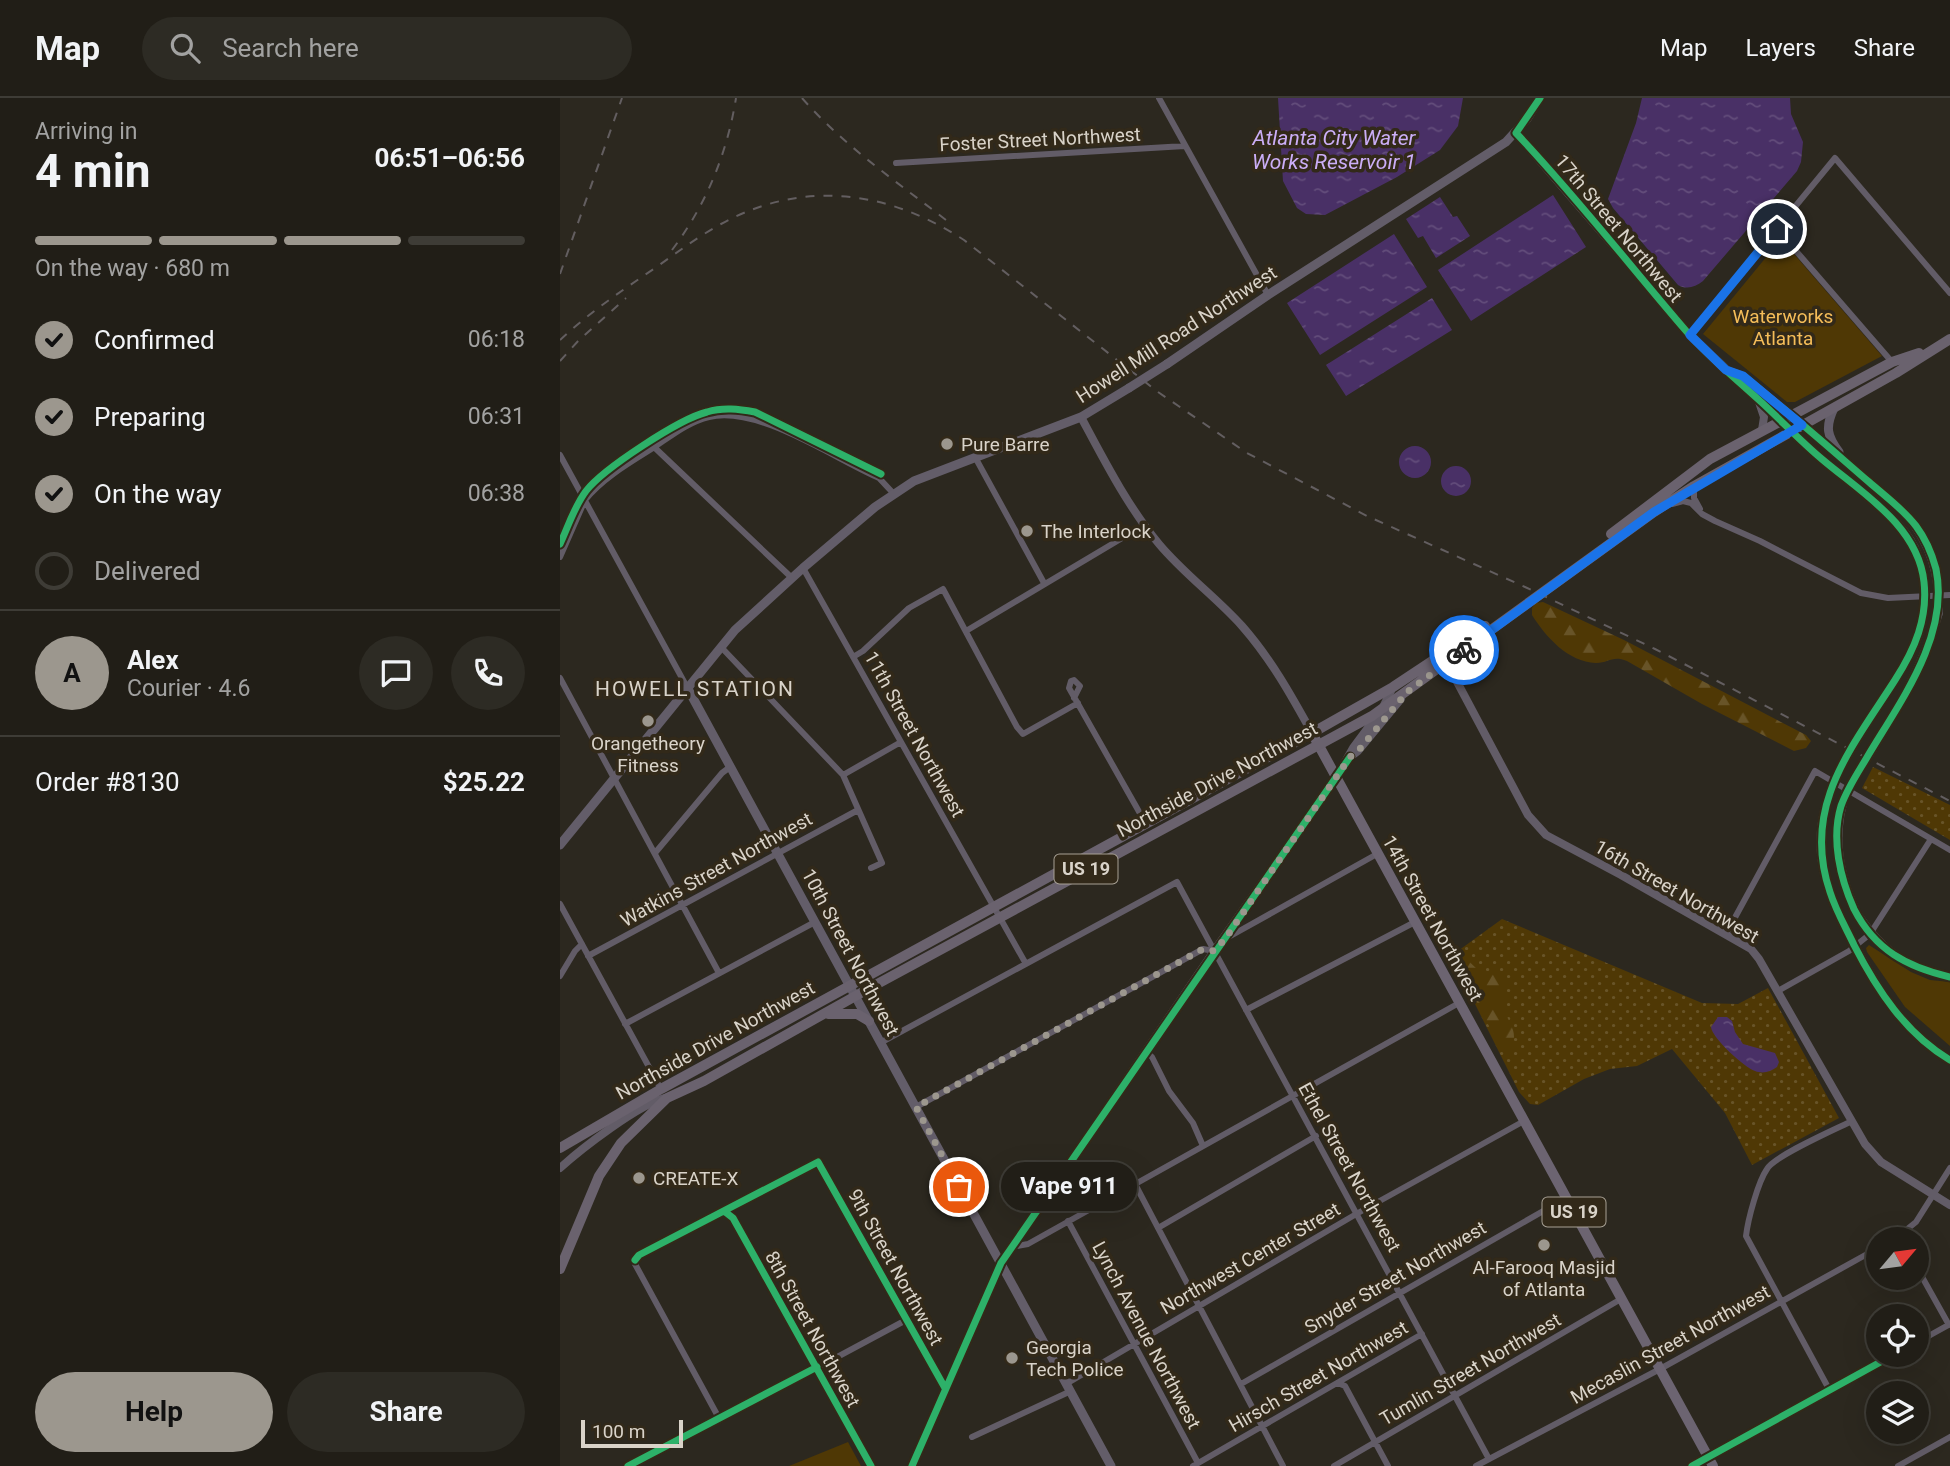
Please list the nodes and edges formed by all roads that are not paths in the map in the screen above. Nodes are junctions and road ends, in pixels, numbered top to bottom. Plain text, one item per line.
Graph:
1 (1159, 98) edge
2 (1540, 98) edge
3 (1516, 133) junction
4 (1185, 146) junction
5 (896, 163) dead end
6 (1777, 229) junction
7 (1950, 293) edge
8 (1268, 295) junction
9 (1690, 335) junction
10 (1950, 339) edge
11 (1935, 347) junction
12 (1892, 362) junction
13 (1726, 370) junction
14 (1758, 399) junction
15 (1834, 408) junction
16 (1081, 417) junction
17 (1786, 418) junction
18 (1802, 425) junction
19 (1762, 430) junction
20 (1791, 431) junction
21 (653, 447) junction
22 (560, 455) edge
23 (975, 457) junction
24 (1849, 465) junction
25 (1694, 486) junction
26 (893, 493) junction
27 (584, 500) junction
28 (1664, 506) junction
29 (1702, 514) junction
30 (1144, 525) junction
31 (560, 557) edge
32 (803, 568) junction
33 (792, 578) junction
34 (1044, 583) junction
35 (1924, 595) junction
36 (1945, 595) edge
37 (966, 631) junction
38 (720, 647) junction
39 (853, 657) junction
40 (1447, 663) junction
41 (560, 678) edge
42 (1394, 687) junction
43 (688, 689) junction
44 (1407, 692) junction
45 (1382, 709) junction
46 (1312, 733) junction
47 (901, 743) junction
48 (1318, 745) junction
49 (1350, 757) junction
50 (730, 766) junction
51 (843, 775) junction
52 (1336, 778) junction
53 (615, 779) junction
54 (859, 810) junction
55 (1146, 824) junction
56 (1931, 839) junction
57 (560, 845) edge
58 (1950, 850) edge
59 (655, 853) junction
60 (777, 853) junction
61 (1377, 854) junction
62 (1093, 866) junction
63 (871, 868) dead end
64 (560, 904) edge
65 (683, 905) junction
66 (997, 912) junction
67 (815, 922) junction
68 (1415, 922) junction
69 (1726, 934) junction
70 (1870, 934) junction
71 (1225, 939) junction
72 (582, 944) junction
73 (1855, 947) junction
74 (1214, 951) junction
75 (588, 956) junction
76 (1026, 964) junction
77 (719, 973) junction
78 (560, 976) edge
79 (1950, 977) edge
80 (853, 991) junction
81 (1778, 991) junction
82 (1459, 1003) junction
83 (1246, 1010) junction
84 (825, 1014) junction
85 (869, 1021) junction
86 (625, 1024) junction
87 (880, 1043) junction
88 (1146, 1052) junction
89 (1950, 1060) edge
90 (661, 1093) junction
91 (1293, 1096) junction
92 (916, 1107) junction
93 (1524, 1121) junction
94 (1852, 1121) junction
95 (620, 1123) junction
96 (1316, 1136) junction
97 (1203, 1146) junction
98 (560, 1148) edge
99 (560, 1168) edge
100 (1950, 1168) edge
101 (1135, 1184) junction
102 (1933, 1194) junction
103 (1566, 1198) junction
104 (1950, 1205) edge
105 (724, 1211) junction
106 (1358, 1213) junction
107 (1068, 1222) junction
108 (1910, 1227) edge
109 (1158, 1228) junction
110 (1012, 1247) junction
111 (1866, 1255) edge
112 (1001, 1262) junction
113 (560, 1269) edge
114 (1929, 1288) edge
115 (1399, 1291) junction
116 (1621, 1299) junction
117 (1781, 1301) junction
118 (1200, 1306) junction
119 (908, 1319) junction
120 (1950, 1324) edge
121 (1423, 1334) junction
122 (1929, 1336) edge
123 (1134, 1345) junction
124 (817, 1367) junction
125 (1872, 1367) edge
126 (1660, 1369) junction
127 (1338, 1383) junction
128 (1241, 1384) junction
129 (1069, 1387) junction
130 (945, 1388) junction
131 (1830, 1391) junction
132 (1456, 1396) junction
133 (720, 1420) junction
134 (1263, 1426) junction
135 (972, 1437) dead end
136 (1950, 1437) edge
137 (1376, 1443) junction
138 (1489, 1459) junction
139 (1710, 1462) edge
140 (1195, 1465) edge
141 (628, 1466) edge
142 (870, 1466) edge
143 (912, 1466) edge
144 (1111, 1466) edge
145 (1283, 1466) edge
146 (1334, 1466) edge
147 (1388, 1466) edge
148 (1476, 1466) edge
149 (1692, 1466) edge
150 (1898, 1466) edge

1 - 4 street
2 - 3 main road, Howell Mill Road Northwest
3 - 8 main road, Howell Mill Road Northwest
3 - 9 street, 17th Street Northwest
4 - 5 street, Foster Street Northwest
4 - 8 street
6 - 7 street
6 - 9 street
6 - 12 street
8 - 16 main road, Howell Mill Road Northwest, bridge
9 - 13 street, 17th Street Northwest
10 - 11 highway, Northside Drive Northwest
11 - 12 highway, Northside Drive Northwest
11 - 15 highway, Northside Drive Northwest
12 - 17 highway, Northside Drive Northwest
13 - 14 street, 17th Street Northwest
13 - 17 street, 17th Street Northwest
14 - 17 street, 17th Street Northwest
14 - 19 street
15 - 18 highway, Northside Drive Northwest
15 - 24 main road
16 - 23 main road, Howell Mill Road Northwest
16 - 30 street, 14th Street Northwest
17 - 18 main road, 17th Street Northwest
17 - 19 highway, Northside Drive Northwest
17 - 20 main road, 17th Street Northwest
18 - 20 highway, Northside Drive Northwest
18 - 24 main road, 17th Street Northwest
19 - 42 highway, Northside Drive Northwest
20 - 25 highway, Northside Drive Northwest
20 - 35 main road, 17th Street Northwest
21 - 26 street
21 - 27 street
21 - 33 street
22 - 27 street, 10th Street Northwest
23 - 26 main road, Howell Mill Road Northwest
23 - 34 street
24 - 36 main road, 17th Street Northwest
25 - 28 highway, Northside Drive Northwest
25 - 29 street
26 - 32 main road, Howell Mill Road Northwest
27 - 31 street
27 - 43 street, 10th Street Northwest
28 - 29 street
28 - 40 highway, Northside Drive Northwest
29 - 35 street
30 - 34 street
30 - 46 street, 14th Street Northwest
32 - 33 main road, Howell Mill Road Northwest
32 - 39 street, 11th Street Northwest
33 - 38 main road, Howell Mill Road Northwest
34 - 37 street
35 - 36 street
35 - 73 main road, 17th Street Northwest, bridge
36 - 70 main road, 17th Street Northwest, bridge
37 - 39 street
37 - 55 street
38 - 43 main road, Howell Mill Road Northwest
38 - 51 street
39 - 47 street, 11th Street Northwest
40 - 44 highway, Northside Drive Northwest
40 - 69 street, 16th Street Northwest
41 - 53 street
42 - 45 street
42 - 46 highway, Northside Drive Northwest
43 - 50 main road, 10th Street Northwest
43 - 53 main road, Howell Mill Road Northwest
44 - 45 highway, Northside Drive Northwest
44 - 49 street
45 - 48 highway, Northside Drive Northwest
45 - 49 street
46 - 48 main road, 14th Street Northwest / US 19
46 - 55 highway, Northside Drive Northwest / US 19
47 - 51 street
47 - 66 street, 11th Street Northwest
48 - 52 main road, 14th Street Northwest / US 19
48 - 62 highway, Northside Drive Northwest / US 19
49 - 52 street
50 - 59 street
50 - 60 main road, 10th Street Northwest
51 - 54 street
52 - 61 main road, 14th Street Northwest / US 19
52 - 71 street
53 - 57 main road, Howell Mill Road Northwest
53 - 59 street
54 - 60 street, Watkins Street Northwest
54 - 63 street
55 - 62 highway
55 - 66 highway, Northside Drive Northwest / US 19
56 - 58 street
56 - 69 street
56 - 70 street
59 - 65 street
60 - 65 street, Watkins Street Northwest
60 - 67 main road, 10th Street Northwest
61 - 68 main road, 14th Street Northwest / US 19
61 - 71 street
62 - 66 highway, Northside Drive Northwest / US 19
64 - 72 street
65 - 75 street, Watkins Street Northwest
65 - 77 street
66 - 76 street, 11th Street Northwest
66 - 80 highway, Northside Drive Northwest / US 19
67 - 77 street
67 - 80 main road, 10th Street Northwest
68 - 82 main road, 14th Street Northwest / US 19
68 - 83 street
69 - 81 street, 16th Street Northwest
70 - 73 street
70 - 79 main road, 17th Street Northwest
71 - 74 street
72 - 75 street
72 - 78 street
73 - 81 street
73 - 89 main road, 17th Street Northwest
74 - 76 street, Ethel Street Northwest
74 - 83 street, Ethel Street Northwest
74 - 88 street
74 - 92 street
75 - 86 street
76 - 87 street
77 - 86 street
80 - 84 highway, Northside Drive Northwest / US 19
80 - 85 main road, 10th Street Northwest
80 - 90 highway, Northside Drive Northwest / US 19
81 - 94 street, 16th Street Northwest
82 - 91 street
82 - 93 main road, 14th Street Northwest / US 19
83 - 91 street, Ethel Street Northwest
84 - 85 highway
84 - 90 highway, Northside Drive Northwest / US 19
85 - 87 main road, 10th Street Northwest
86 - 90 street
87 - 92 main road, 10th Street Northwest
88 - 97 street
88 - 110 street
90 - 95 street
90 - 95 street
90 - 98 highway, Northside Drive Northwest / US 19
90 - 113 highway, Northside Drive Northwest / US 19
91 - 96 street, Ethel Street Northwest
91 - 97 street
92 - 112 main road, 10th Street Northwest
93 - 103 main road, 14th Street Northwest / US 19
93 - 106 street, Northwest Center Street
94 - 102 street, 16th Street Northwest
94 - 117 street
95 - 99 street
96 - 106 street, Ethel Street Northwest
96 - 109 street
97 - 101 street
100 - 102 street
101 - 107 street
101 - 109 street
102 - 104 street, 16th Street Northwest
102 - 108 street
103 - 115 street, Snyder Street Northwest
103 - 116 main road, 14th Street Northwest / US 19
105 - 119 street, 9th Street Northwest
105 - 124 street, 8th Street Northwest
105 - 133 street
106 - 115 street, Ethel Street Northwest
106 - 118 street, Northwest Center Street
107 - 110 street
107 - 123 street, Lynch Avenue Northwest
109 - 118 street
110 - 112 street
111 - 117 street, Mecaslin Street Northwest
112 - 129 main road, 10th Street Northwest
112 - 130 street
114 - 120 street
115 - 121 street, Ethel Street Northwest
115 - 128 street, Snyder Street Northwest
116 - 126 main road, 14th Street Northwest / US 19
116 - 132 street, Tumlin Street Northwest
117 - 126 street, Mecaslin Street Northwest
117 - 131 street
118 - 123 street, Northwest Center Street
118 - 128 street
119 - 124 street
119 - 130 street, 9th Street Northwest
120 - 122 street
121 - 127 street, Hirsch Street Northwest
121 - 132 street, Ethel Street Northwest
123 - 129 street, Northwest Center Street
123 - 140 street, Lynch Avenue Northwest
124 - 133 street
124 - 142 street, 8th Street Northwest
125 - 131 street
126 - 138 street, Mecaslin Street Northwest
126 - 139 main road, 14th Street Northwest / US 19
127 - 134 street, Hirsch Street Northwest
127 - 137 street
128 - 134 street
129 - 135 street, Northwest Center Street
129 - 144 main road, 10th Street Northwest
130 - 143 street
131 - 139 street
132 - 137 street, Tumlin Street Northwest
132 - 138 street, Ethel Street Northwest
133 - 141 street
134 - 140 street, Hirsch Street Northwest
134 - 145 street
136 - 150 street
137 - 146 street, Tumlin Street Northwest
137 - 147 street
138 - 148 street, Mecaslin Street Northwest
139 - 149 street

